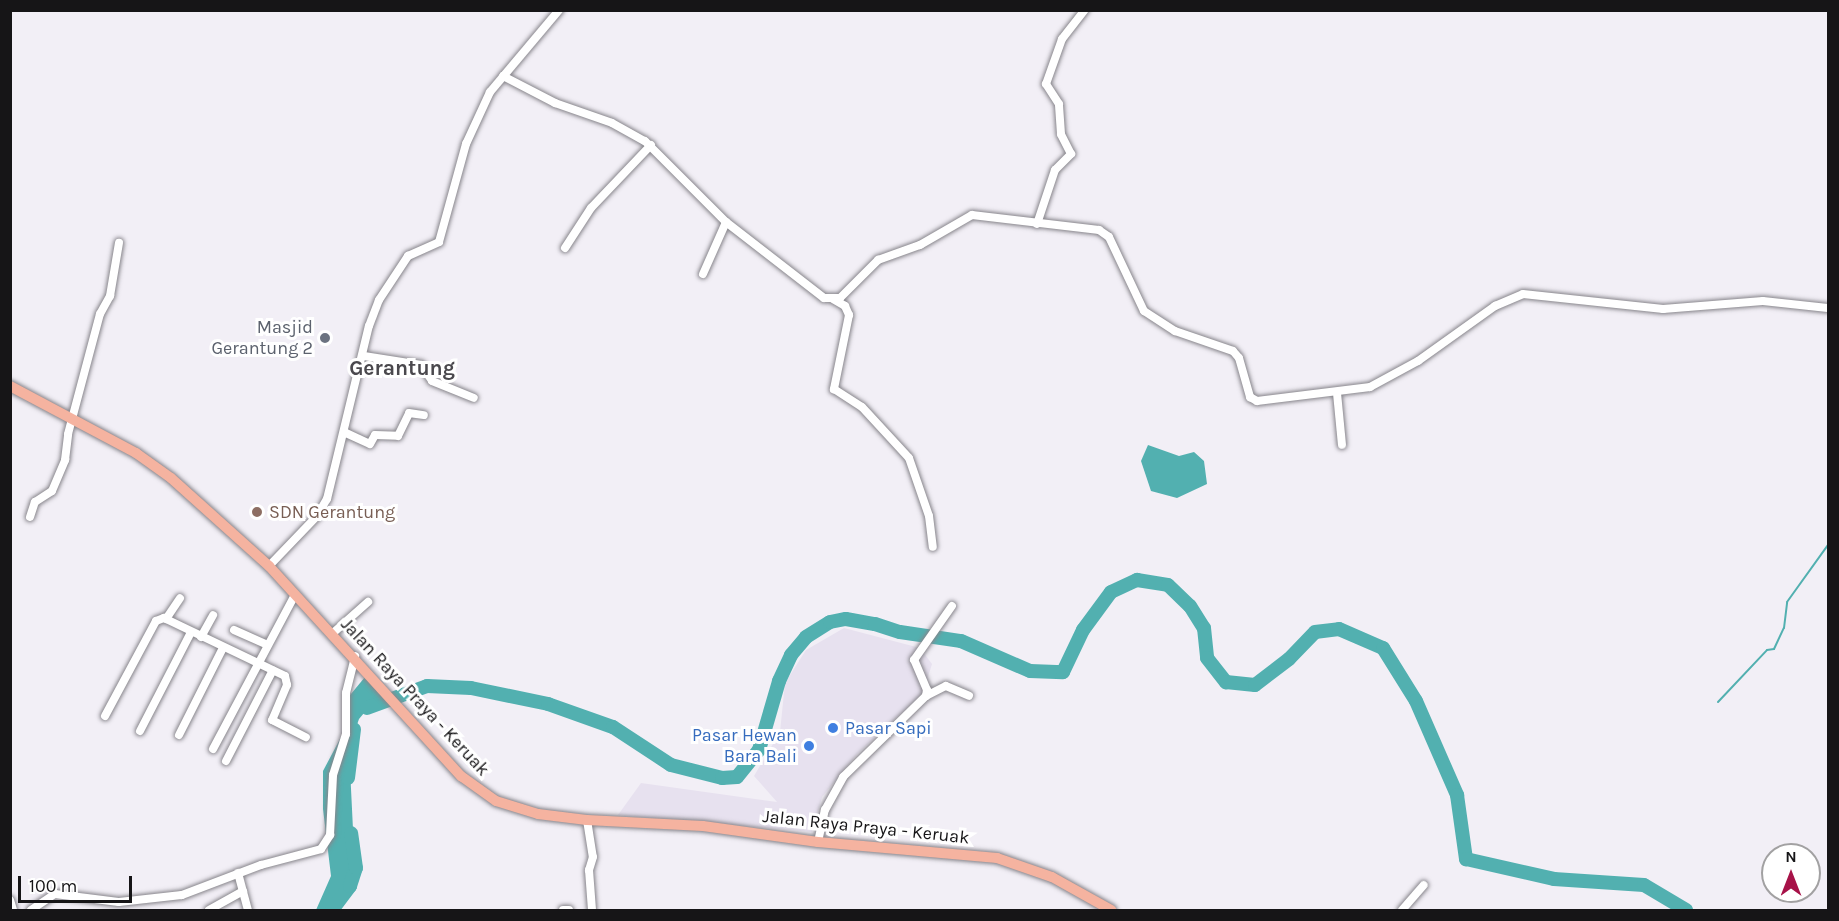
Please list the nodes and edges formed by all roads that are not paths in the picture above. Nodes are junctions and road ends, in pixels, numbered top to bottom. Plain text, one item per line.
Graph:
1 (559, 10) edge
2 (1085, 10) edge
3 (503, 76) junction
4 (651, 145) junction
5 (726, 222) junction
6 (1037, 224) junction
7 (120, 243) dead end
8 (565, 248) dead end
9 (703, 274) dead end
10 (833, 299) junction
11 (1828, 308) edge
12 (364, 356) junction
13 (10, 386) edge
14 (1337, 393) junction
15 (474, 398) dead end
16 (424, 416) dead end
17 (71, 420) junction
18 (346, 433) junction
19 (1342, 445) dead end
20 (30, 517) dead end
21 (933, 547) dead end
22 (269, 567) junction
23 (295, 595) junction
24 (180, 598) dead end
25 (368, 602) dead end
26 (952, 606) dead end
27 (213, 615) dead end
28 (166, 619) junction
29 (234, 630) dead end
30 (191, 632) junction
31 (333, 633) junction
32 (201, 638) junction
33 (267, 645) junction
34 (224, 648) junction
35 (355, 656) junction
36 (258, 663) junction
37 (273, 670) junction
38 (926, 696) junction
39 (969, 696) dead end
40 (105, 716) dead end
41 (140, 731) dead end
42 (179, 735) dead end
43 (306, 737) dead end
44 (213, 749) dead end
45 (225, 761) dead end
46 (587, 820) junction
47 (818, 842) junction
48 (238, 873) junction
49 (1424, 885) dead end
50 (243, 891) junction
51 (10, 900) edge
52 (13, 910) edge
53 (31, 910) edge
54 (209, 910) edge
55 (248, 910) edge
56 (563, 910) edge
57 (569, 910) edge
58 (591, 910) edge
59 (1111, 910) edge
60 (1402, 910) edge

1 - 3 street
2 - 6 street
3 - 4 street
3 - 12 street
4 - 5 street
4 - 8 street
5 - 9 street
5 - 10 street
6 - 10 street
6 - 14 street
7 - 17 street
10 - 21 street
11 - 14 street
12 - 15 street
12 - 18 street
13 - 17 main road, Jalan Raya Praya - Keruak
14 - 19 street
16 - 18 street
17 - 20 street
17 - 22 main road, Jalan Raya Praya - Keruak
18 - 22 street
22 - 23 main road, Jalan Raya Praya - Keruak
23 - 31 main road, Jalan Raya Praya - Keruak
23 - 33 street
24 - 28 street
25 - 31 street
26 - 38 street
27 - 32 street
28 - 30 street
28 - 40 street
29 - 33 street
30 - 32 street
30 - 41 street
31 - 35 main road, Jalan Raya Praya - Keruak
32 - 34 street
33 - 36 street
34 - 36 street
34 - 42 street
35 - 46 main road, Jalan Raya Praya - Keruak
35 - 48 street
36 - 37 street
36 - 44 street
37 - 43 street
37 - 45 street
38 - 39 street
38 - 47 street
46 - 47 main road, Jalan Raya Praya - Keruak
46 - 58 street
47 - 59 main road, Jalan Raya Praya - Keruak
48 - 50 street
48 - 53 street
49 - 60 street
50 - 54 street
50 - 55 street
51 - 52 street
56 - 57 street

